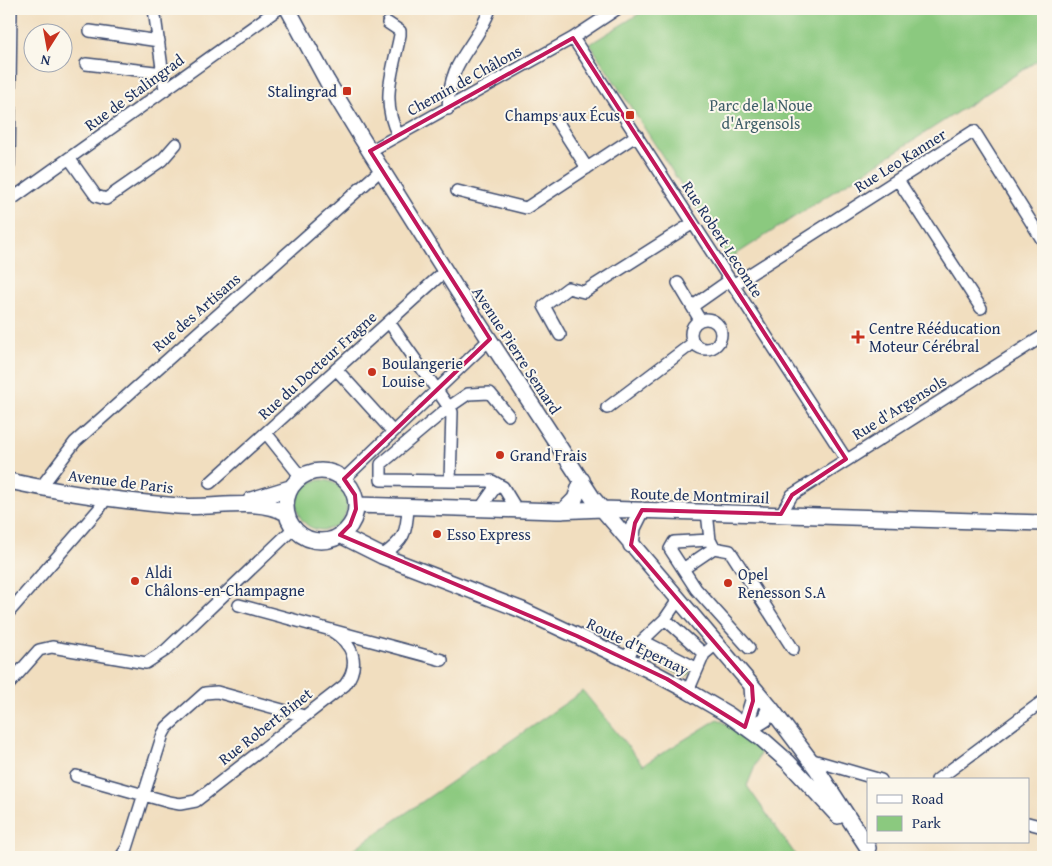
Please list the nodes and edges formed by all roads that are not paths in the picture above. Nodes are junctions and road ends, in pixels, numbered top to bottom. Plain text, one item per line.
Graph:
1 (11, 9) edge
2 (154, 9) edge
3 (278, 9) edge
4 (288, 9) edge
5 (490, 9) edge
6 (595, 9) edge
7 (617, 9) edge
8 (603, 14) edge
9 (388, 23) dead end
10 (90, 31) dead end
11 (573, 38) junction
12 (159, 41) junction
13 (86, 64) dead end
14 (163, 73) junction
15 (165, 90) junction
16 (448, 109) junction
17 (9, 112) edge
18 (557, 121) dead end
19 (398, 135) junction
20 (636, 135) junction
21 (176, 144) dead end
22 (370, 151) junction
23 (69, 158) junction
24 (9, 165) edge
25 (587, 168) junction
26 (382, 169) junction
27 (898, 180) junction
28 (457, 191) dead end
29 (9, 201) edge
30 (693, 222) junction
31 (1043, 241) edge
32 (446, 271) junction
33 (732, 282) junction
34 (678, 283) dead end
35 (692, 306) junction
36 (981, 308) dead end
37 (700, 320) junction
38 (390, 322) junction
39 (560, 336) dead end
40 (1043, 336) edge
41 (490, 339) junction
42 (693, 343) junction
43 (336, 369) junction
44 (436, 391) junction
45 (449, 407) junction
46 (607, 408) dead end
47 (508, 416) dead end
48 (393, 432) junction
49 (266, 433) junction
50 (846, 459) junction
51 (344, 479) junction
52 (9, 480) edge
53 (450, 480) junction
54 (582, 480) junction
55 (492, 481) junction
56 (295, 482) junction
57 (210, 483) dead end
58 (41, 487) junction
59 (107, 497) junction
60 (356, 505) junction
61 (230, 506) junction
62 (408, 506) junction
63 (480, 509) junction
64 (602, 509) junction
65 (516, 510) junction
66 (563, 510) junction
67 (642, 510) junction
68 (707, 512) junction
69 (286, 513) junction
70 (781, 514) junction
71 (1043, 523) edge
72 (294, 528) junction
73 (340, 535) junction
74 (712, 544) junction
75 (631, 545) junction
76 (382, 556) junction
77 (683, 569) junction
78 (702, 595) junction
79 (239, 605) dead end
80 (682, 605) junction
81 (9, 612) edge
82 (664, 619) junction
83 (332, 631) junction
84 (643, 641) junction
85 (749, 648) dead end
86 (710, 649) junction
87 (793, 649) dead end
88 (624, 658) junction
89 (442, 660) dead end
90 (696, 668) junction
91 (9, 684) edge
92 (752, 686) junction
93 (688, 691) junction
94 (1043, 701) edge
95 (770, 707) junction
96 (304, 716) junction
97 (747, 728) junction
98 (809, 759) junction
99 (76, 776) dead end
100 (873, 778) edge
101 (940, 778) edge
102 (144, 794) junction
103 (1030, 824) edge
104 (1043, 827) edge
105 (871, 853) edge
106 (121, 857) edge

1 - 17 street
2 - 12 street
3 - 15 street, Rue de Stalingrad
4 - 22 main road, Avenue Pierre Semard
5 - 16 street
6 - 8 street
7 - 8 street, Chemin de Châlons
8 - 11 street, Chemin de Châlons
9 - 19 street
10 - 12 street
11 - 16 street, Chemin de Châlons
11 - 20 street, Rue Robert Lecomte
12 - 14 street
13 - 14 street
14 - 15 street
15 - 23 street, Rue de Stalingrad
16 - 19 street, Chemin de Châlons
17 - 24 street
18 - 25 street
19 - 22 street, Chemin de Châlons
20 - 25 street
20 - 30 street, Rue Robert Lecomte
21 - 23 street
22 - 26 main road, Avenue Pierre Semard
23 - 29 street, Rue de Stalingrad
25 - 28 street
26 - 32 main road, Avenue Pierre Semard
26 - 58 street, Rue des Artisans
27 - 31 street, Rue Leo Kanner
27 - 33 street, Rue Leo Kanner
27 - 36 street
30 - 33 street, Rue Robert Lecomte
30 - 39 street
32 - 38 street, Rue du Docteur Fragne
32 - 41 main road, Avenue Pierre Semard
33 - 35 street, Rue Leo Kanner
33 - 50 street, Rue Robert Lecomte
34 - 35 street
35 - 37 street
37 - 42 street
37 - 42 street
38 - 43 street, Rue du Docteur Fragne
38 - 44 street
40 - 50 street, Rue d'Argensols
41 - 44 street
41 - 54 main road, Avenue Pierre Semard
42 - 46 street
43 - 48 street
43 - 49 street, Rue du Docteur Fragne
44 - 45 street
44 - 48 street
45 - 47 street
45 - 53 street
45 - 53 street
48 - 51 street
49 - 56 street
49 - 57 street, Rue du Docteur Fragne
50 - 70 street, Rue d'Argensols
51 - 56 main road
51 - 60 main road
52 - 58 main road, Avenue de Paris
53 - 55 street
54 - 64 main road, Avenue Pierre Semard
54 - 66 main road
55 - 63 street
55 - 65 street
56 - 61 main road, Avenue de Paris
56 - 69 main road
58 - 59 main road, Avenue de Paris
59 - 61 main road, Avenue de Paris
59 - 81 street
60 - 62 main road, Route de Montmirail
60 - 73 main road
61 - 69 main road, Avenue de Paris
62 - 63 main road, Route de Montmirail
62 - 76 street
63 - 65 main road, Route de Montmirail
64 - 66 main road, Route de Montmirail
64 - 67 main road, Route de Montmirail
64 - 75 main road, Avenue Pierre Semard
65 - 66 main road, Route de Montmirail
67 - 68 main road, Route de Montmirail
67 - 75 main road
68 - 70 main road, Route de Montmirail
68 - 74 street
69 - 72 main road
70 - 71 main road, Route de Montmirail
72 - 73 main road
72 - 91 street
73 - 76 main road, Route d'Epernay
74 - 77 street
74 - 77 street
74 - 87 street
75 - 80 main road, Avenue Pierre Semard
76 - 88 main road, Route d'Epernay
77 - 78 street
78 - 80 street
78 - 85 street
79 - 83 street
80 - 82 street
80 - 86 main road, Avenue Pierre Semard
82 - 84 street
82 - 86 street
83 - 89 street
83 - 96 street, Rue Robert Binet
84 - 88 street
84 - 90 street
86 - 90 street
86 - 92 main road, Avenue Pierre Semard
88 - 93 main road, Route d'Epernay
90 - 93 street
92 - 95 main road, Avenue Pierre Semard
92 - 97 main road
93 - 97 main road, Route d'Epernay
94 - 101 street
95 - 97 main road
95 - 98 main road, Avenue Pierre Semard
96 - 102 street, Rue Robert Binet
96 - 102 street
97 - 105 main road, Route d'Epernay
98 - 100 street
98 - 105 main road, Avenue Pierre Semard
99 - 102 street, Rue Robert Binet
102 - 106 street
103 - 104 street

